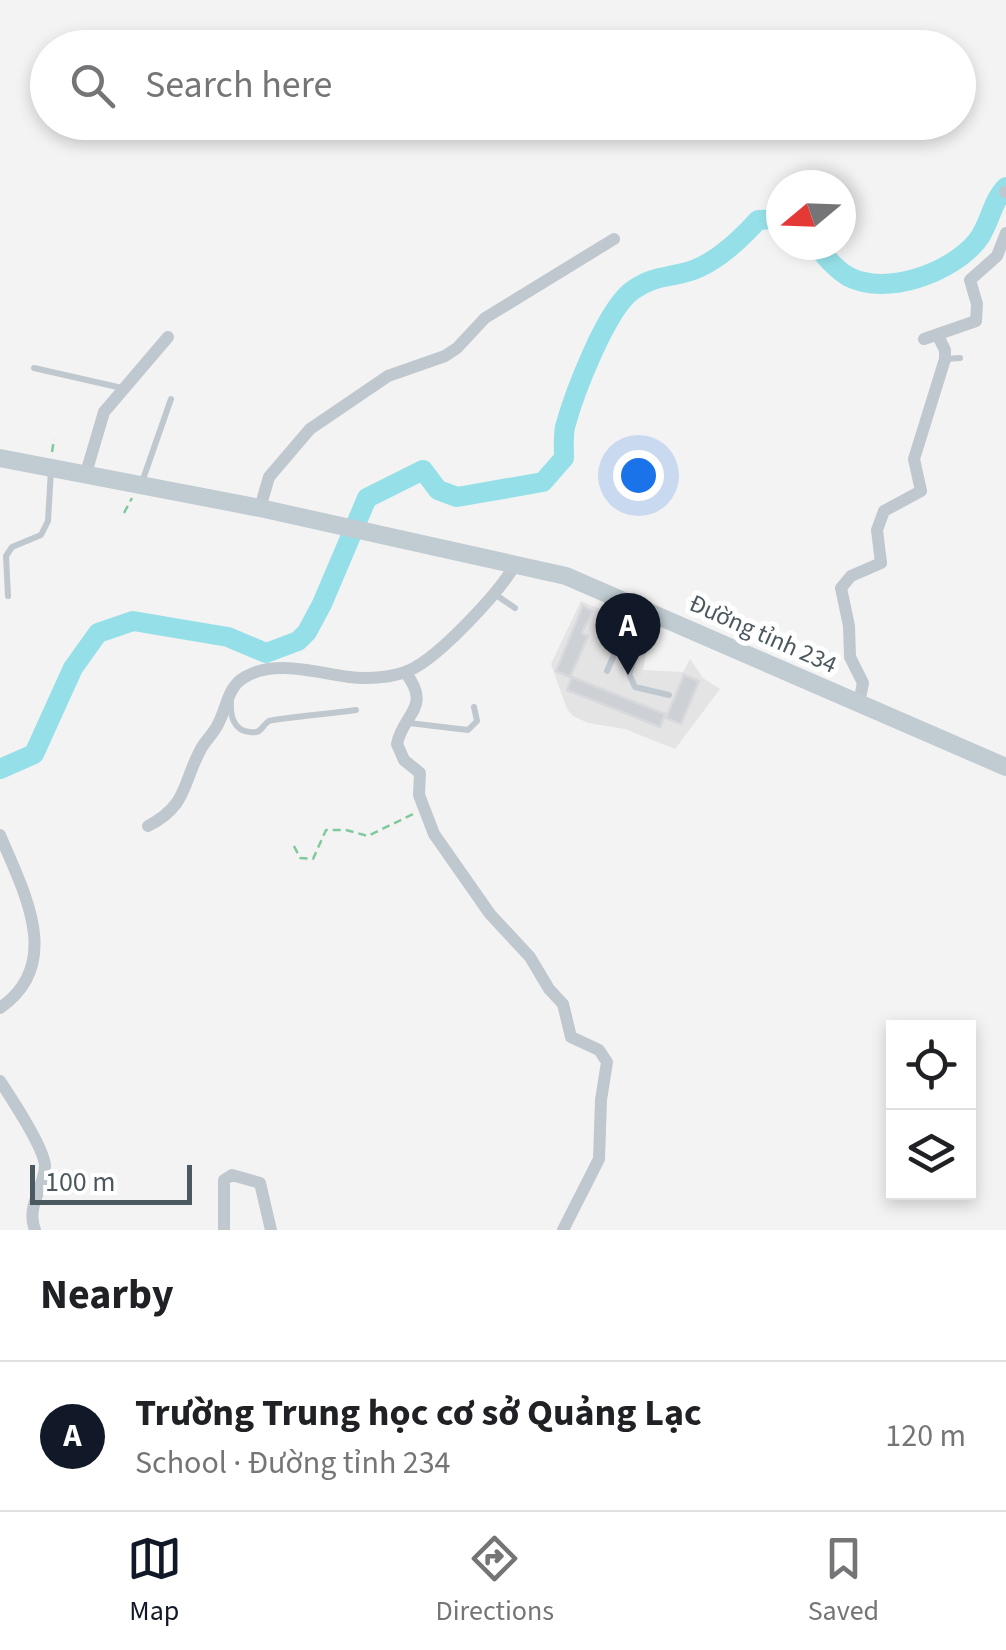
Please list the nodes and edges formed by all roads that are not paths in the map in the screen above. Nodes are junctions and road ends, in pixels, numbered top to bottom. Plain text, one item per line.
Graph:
1 (1006, 233) edge
2 (614, 239) dead end
3 (168, 337) dead end
4 (960, 358) dead end
5 (944, 360) junction
6 (34, 368) dead end
7 (122, 388) junction
8 (170, 398) dead end
9 (0, 458) edge
10 (50, 468) junction
11 (86, 473) junction
12 (142, 484) junction
13 (260, 508) junction
14 (516, 563) junction
15 (496, 595) junction
16 (8, 596) dead end
17 (515, 608) dead end
18 (643, 609) junction
19 (607, 671) dead end
20 (405, 672) junction
21 (232, 691) junction
22 (669, 696) dead end
23 (859, 703) junction
24 (474, 707) dead end
25 (356, 710) dead end
26 (408, 723) junction
27 (1006, 767) edge
28 (148, 826) dead end
29 (0, 835) edge
30 (7, 870) edge
31 (0, 1008) edge
32 (0, 1081) edge
33 (35, 1230) edge
34 (224, 1230) edge
35 (271, 1230) edge
36 (564, 1230) edge

1 - 5 street
2 - 13 street
3 - 7 street
4 - 5 lane
5 - 23 street
6 - 7 lane
7 - 11 street
8 - 12 lane
9 - 10 main road
10 - 11 main road
10 - 16 lane
11 - 12 main road
12 - 13 main road
13 - 14 main road, Đường tỉnh 234
14 - 15 street
14 - 18 main road, Đường tỉnh 234
15 - 17 lane
15 - 20 street
18 - 19 lane
18 - 22 lane
18 - 23 main road, Đường tỉnh 234
20 - 21 street
20 - 26 street
21 - 25 lane
21 - 28 street
23 - 27 main road, Đường tỉnh 234
24 - 26 lane
26 - 36 street
29 - 30 street
30 - 31 street
32 - 33 street
34 - 35 street

